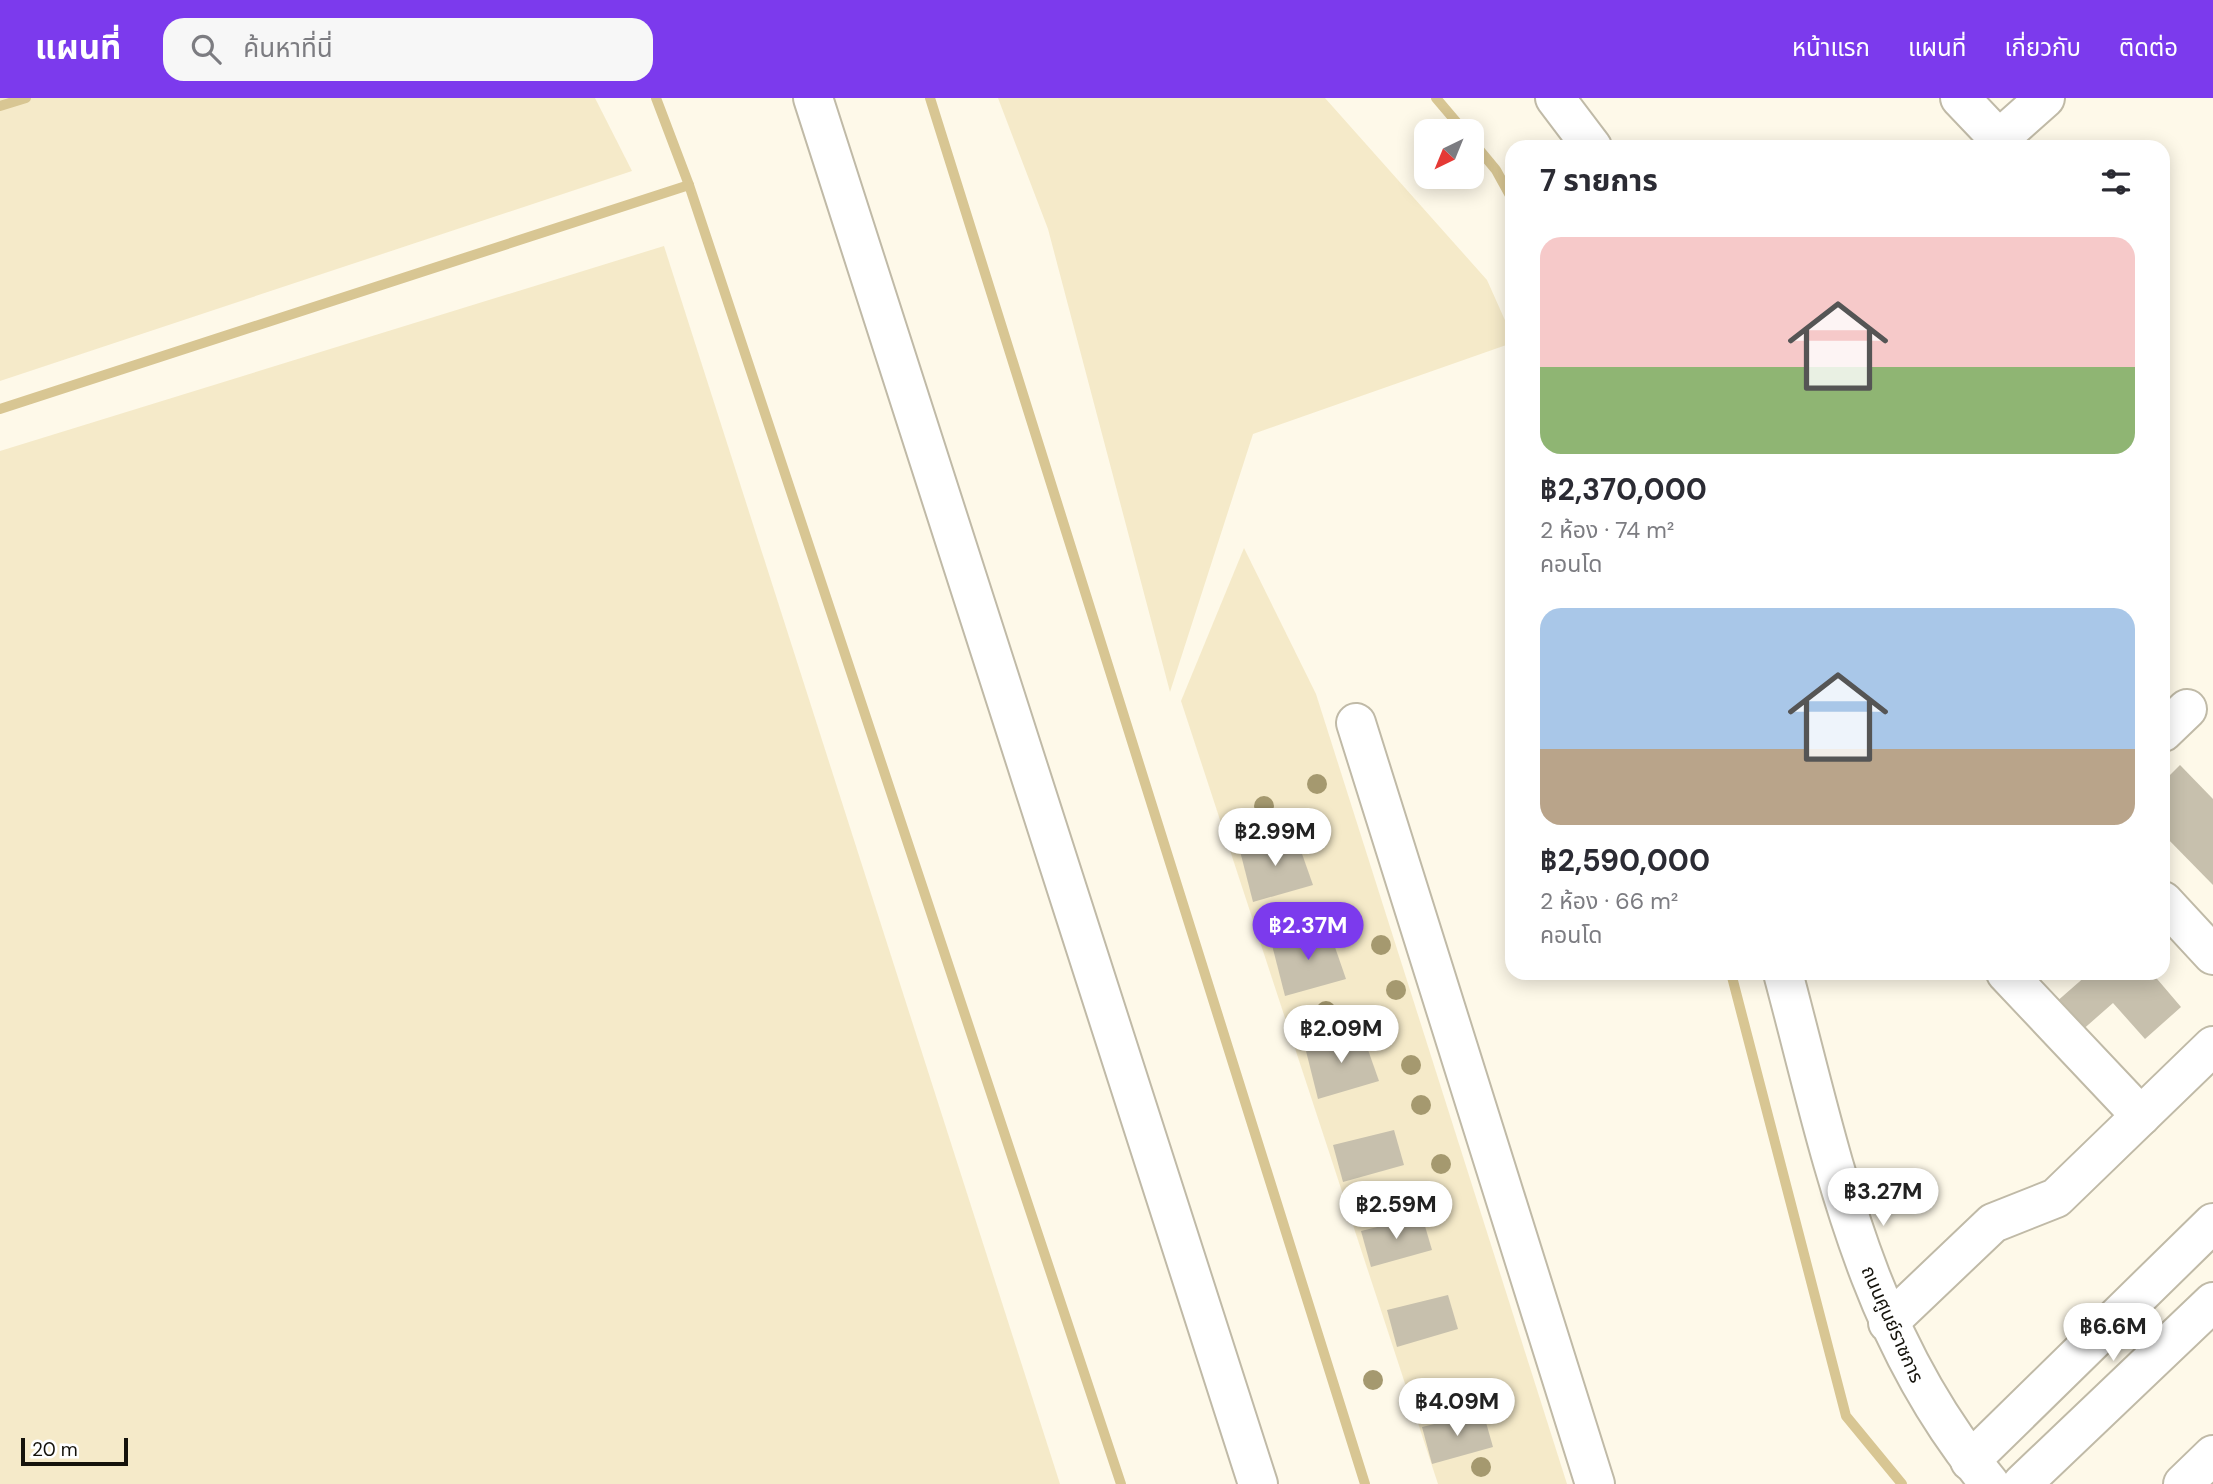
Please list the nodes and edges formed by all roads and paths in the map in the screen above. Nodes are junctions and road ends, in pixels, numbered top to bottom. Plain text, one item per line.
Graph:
1 (813, 98) edge
2 (1555, 98) edge
3 (1960, 98) edge
4 (2045, 98) edge
5 (1587, 140) edge
6 (1356, 723) dead end
7 (2170, 909) edge
8 (2213, 955) edge
9 (1785, 980) edge
10 (2013, 980) edge
11 (2213, 1046) edge
12 (2141, 1116) junction
13 (2213, 1223) edge
14 (2213, 1302) edge
15 (1888, 1323) junction
16 (2213, 1455) edge
17 (1980, 1472) edge
18 (1258, 1484) edge
19 (1595, 1484) edge
20 (2022, 1484) edge
21 (2183, 1484) edge

1 - 18 street
2 - 5 street
3 - 4 street
6 - 19 street
7 - 8 street
9 - 15 street, ถนนศูนย์ราชการ
10 - 12 street
11 - 12 street
12 - 15 street
13 - 17 street, ถนนศูนย์ราชการ
14 - 20 street
15 - 17 street, ถนนศูนย์ราชการ
16 - 21 street

